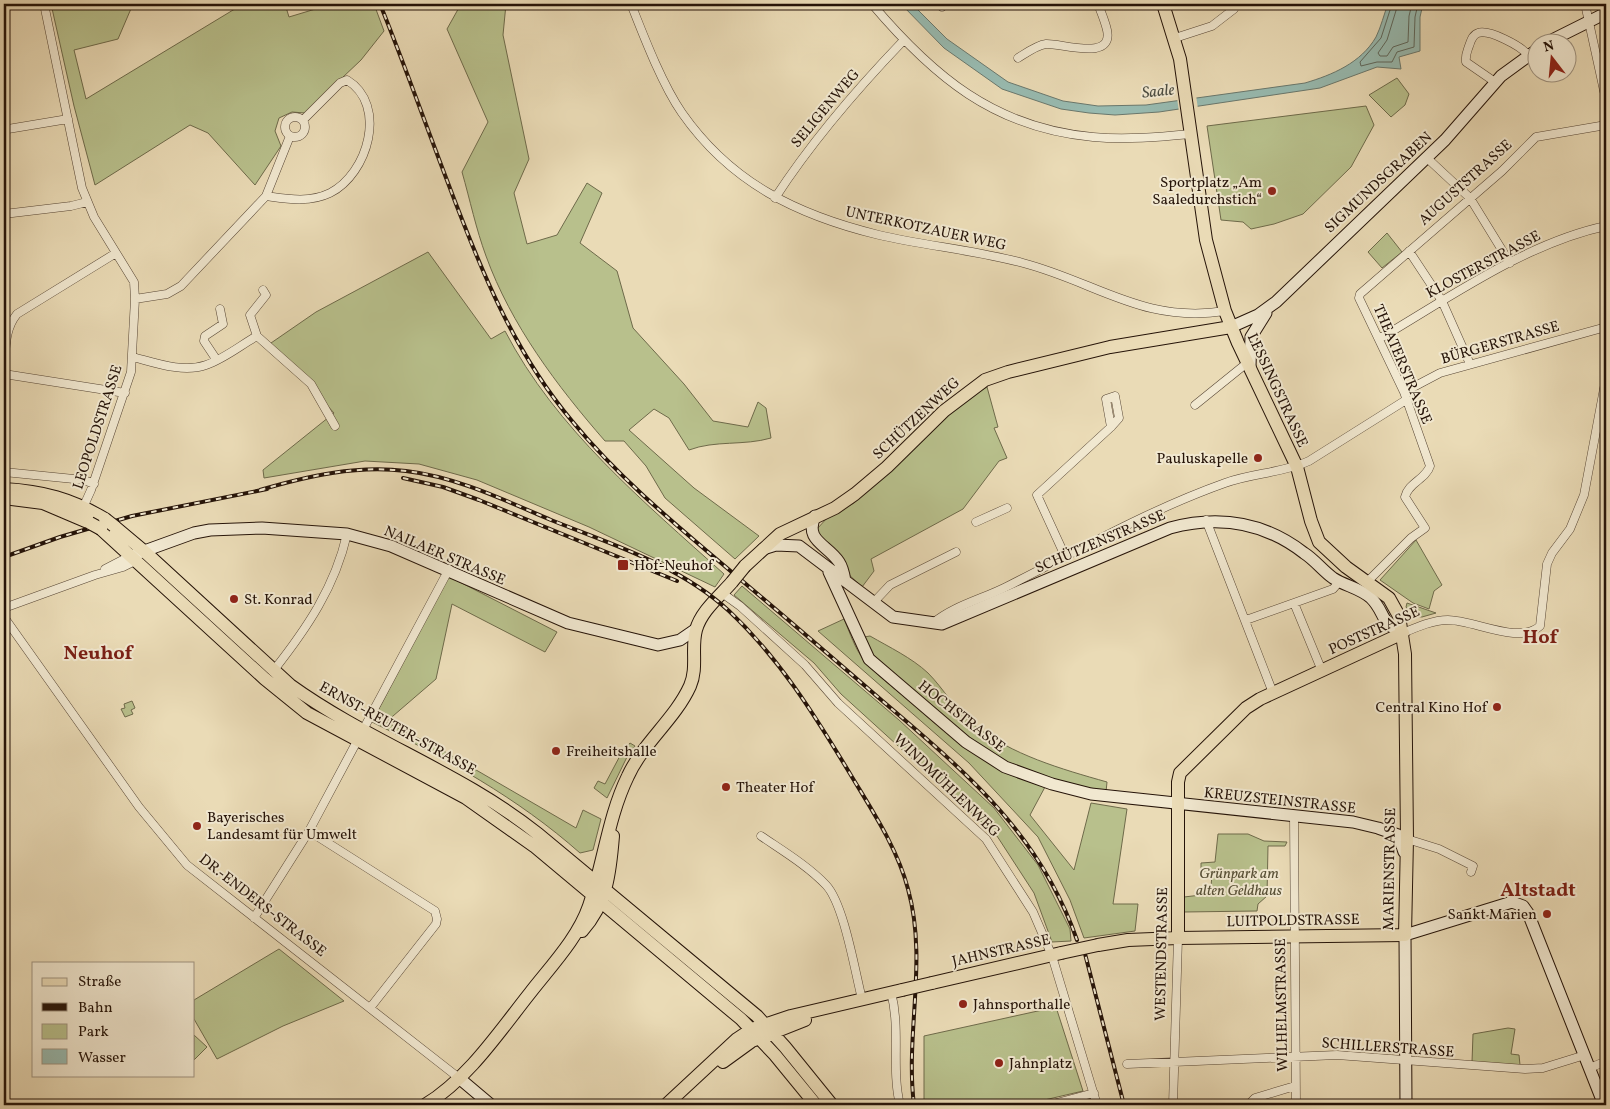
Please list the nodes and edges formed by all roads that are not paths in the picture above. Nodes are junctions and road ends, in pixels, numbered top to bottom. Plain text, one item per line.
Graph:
1 (44, 4) edge
2 (630, 4) edge
3 (872, 4) edge
4 (1098, 4) edge
5 (1163, 4) edge
6 (1585, 4) edge
7 (1234, 9) dead end
8 (1606, 13) edge
9 (1588, 21) junction
10 (1567, 32) edge
11 (1175, 38) junction
12 (903, 41) junction
13 (1528, 50) edge
14 (1528, 56) edge
15 (1018, 58) dead end
16 (1495, 82) junction
17 (1606, 100) edge
18 (68, 119) junction
19 (303, 120) junction
20 (1606, 125) edge
21 (8, 129) dead end
22 (1191, 129) junction
23 (290, 136) junction
24 (1427, 158) junction
25 (266, 196) junction
26 (775, 198) junction
27 (1470, 198) junction
28 (87, 202) junction
29 (4, 214) edge
30 (1606, 226) edge
31 (1409, 251) junction
32 (116, 253) junction
33 (1510, 263) junction
34 (263, 290) dead end
35 (1359, 296) joint
36 (135, 299) junction
37 (1442, 301) junction
38 (1276, 302) junction
39 (220, 309) dead end
40 (1225, 311) junction
41 (1231, 327) junction
42 (1606, 327) edge
43 (257, 336) junction
44 (1379, 339) junction
45 (133, 358) junction
46 (216, 359) junction
47 (1470, 364) junction
48 (1249, 366) junction
49 (4, 369) edge
50 (4, 374) edge
51 (1606, 378) edge
52 (125, 393) junction
53 (1405, 396) junction
54 (1195, 405) dead end
55 (336, 426) dead end
56 (1111, 427) dead end
57 (1297, 467) junction
58 (4, 472) edge
59 (94, 484) junction
60 (4, 489) edge
61 (4, 498) edge
62 (1007, 508) dead end
63 (81, 512) junction
64 (815, 516) junction
65 (1206, 520) junction
66 (976, 522) dead end
67 (107, 525) junction
68 (347, 534) junction
69 (759, 551) junction
70 (956, 552) dead end
71 (138, 555) junction
72 (1065, 556) junction
73 (824, 565) junction
74 (449, 569) junction
75 (845, 581) junction
76 (1339, 582) junction
77 (1367, 588) junction
78 (722, 594) junction
79 (874, 603) junction
80 (1294, 604) junction
81 (4, 608) edge
82 (4, 617) edge
83 (1246, 620) junction
84 (934, 623) junction
85 (696, 629) junction
86 (1403, 634) junction
87 (274, 670) junction
88 (1322, 671) junction
89 (1273, 693) junction
90 (359, 735) junction
91 (1178, 804) junction
92 (1294, 815) junction
93 (1404, 816) junction
94 (1378, 828) junction
95 (310, 831) junction
96 (761, 836) dead end
97 (1404, 839) junction
98 (1471, 872) dead end
99 (601, 885) junction
100 (597, 898) junction
101 (254, 918) junction
102 (1405, 935) junction
103 (1294, 937) junction
104 (1178, 938) junction
105 (1057, 954) junction
106 (896, 991) junction
107 (862, 999) junction
108 (370, 1008) junction
109 (769, 1029) junction
110 (756, 1033) junction
111 (1585, 1055) junction
112 (1295, 1057) junction
113 (1405, 1061) junction
114 (1606, 1061) edge
115 (1127, 1064) dead end
116 (1175, 1064) junction
117 (1590, 1068) junction
118 (459, 1078) junction
119 (1295, 1086) junction
120 (1094, 1093) junction
121 (669, 1104) edge
122 (425, 1105) edge
123 (491, 1105) edge
124 (816, 1105) edge
125 (832, 1105) edge
126 (900, 1105) edge
127 (1050, 1105) edge
128 (1097, 1105) edge
129 (1173, 1105) edge
130 (1248, 1105) edge
131 (1296, 1105) edge
132 (1406, 1105) edge
133 (1604, 1105) edge

1 - 18 street, LEOPOLDSTRASSE
2 - 26 street, UNTERKOTZAUER WEG
3 - 12 street
4 - 15 street
5 - 11 main road
6 - 9 street
7 - 11 street
8 - 9 street
9 - 10 street
9 - 17 street
11 - 22 main road, LESSINGSTRASSE
12 - 22 street
12 - 26 street, SELIGENWEG
13 - 16 street
14 - 16 street, SIGMUNDSGRABEN
16 - 24 street, SIGMUNDSGRABEN
18 - 21 street
18 - 28 street, LEOPOLDSTRASSE
19 - 23 street
19 - 23 street
19 - 25 street
20 - 27 street, AUGUSTSTRASSE
22 - 40 main road, LESSINGSTRASSE
23 - 25 street
24 - 27 street
24 - 38 street, SIGMUNDSGRABEN
25 - 36 street
26 - 40 street, UNTERKOTZAUER WEG
27 - 31 street, AUGUSTSTRASSE
27 - 33 street
28 - 29 street
28 - 32 street, LEOPOLDSTRASSE
30 - 33 street, KLOSTERSTRASSE
31 - 35 street, AUGUSTSTRASSE
31 - 37 street
32 - 36 street, LEOPOLDSTRASSE
32 - 49 street
33 - 37 street, KLOSTERSTRASSE
34 - 43 street
35 - 44 street, THEATERSTRASSE
36 - 45 street, LEOPOLDSTRASSE
37 - 44 street, KLOSTERSTRASSE
37 - 47 street
38 - 41 street, SIGMUNDSGRABEN
38 - 48 street
39 - 46 street
40 - 41 main road, LESSINGSTRASSE
41 - 48 main road, LESSINGSTRASSE
41 - 64 main road, SCHÜTZENWEG
42 - 47 street, BÜRGERSTRASSE
43 - 46 street
43 - 55 street
44 - 53 street, THEATERSTRASSE
45 - 46 street
45 - 52 street, LEOPOLDSTRASSE
47 - 53 street, BÜRGERSTRASSE
48 - 54 street
48 - 57 main road, LESSINGSTRASSE
50 - 52 street
51 - 86 street, POSTSTRASSE
52 - 59 street, LEOPOLDSTRASSE
53 - 57 street, BÜRGERSTRASSE
53 - 77 street, THEATERSTRASSE
56 - 72 street
57 - 72 street
57 - 77 main road, LESSINGSTRASSE
58 - 59 street
59 - 63 street, LEOPOLDSTRASSE
60 - 63 main road, ERNST-REUTER-STRASSE
61 - 63 main road, ERNST-REUTER-STRASSE
62 - 66 street
63 - 67 main road, ERNST-REUTER-STRASSE
63 - 67 main road, ERNST-REUTER-STRASSE, bridge
64 - 69 main road, SCHÜTZENWEG
64 - 75 street
65 - 76 street, SCHÜTZENSTRASSE
65 - 83 street
65 - 84 street, SCHÜTZENSTRASSE
67 - 71 main road, ERNST-REUTER-STRASSE
68 - 71 street, NAILAER STRASSE
68 - 74 street, NAILAER STRASSE
68 - 87 street
69 - 73 street, SCHÜTZENSTRASSE
69 - 78 main road, bridge
70 - 79 street
71 - 81 street
71 - 87 main road, ERNST-REUTER-STRASSE
71 - 90 main road, ERNST-REUTER-STRASSE
72 - 84 street
73 - 75 street, SCHÜTZENSTRASSE
73 - 91 street, HOCHSTRASSE
74 - 85 street, NAILAER STRASSE
74 - 90 street
75 - 79 street, SCHÜTZENSTRASSE
76 - 77 street, SCHÜTZENSTRASSE
76 - 80 street
77 - 86 main road, LESSINGSTRASSE
78 - 85 main road
78 - 105 street, WINDMÜHLENWEG
79 - 84 street, SCHÜTZENSTRASSE
80 - 83 street
80 - 88 street, POSTSTRASSE
82 - 101 street, DR.-ENDERS-STRASSE
83 - 89 street
85 - 99 main road
86 - 88 main road, POSTSTRASSE
86 - 93 main road, MARIENSTRASSE
87 - 90 main road, ERNST-REUTER-STRASSE
88 - 89 main road, POSTSTRASSE
89 - 91 main road, POSTSTRASSE
90 - 95 street
90 - 99 main road, ERNST-REUTER-STRASSE
90 - 100 main road, ERNST-REUTER-STRASSE
91 - 92 street, KREUZSTEINSTRASSE
91 - 104 main road, WESTENDSTRASSE
92 - 94 street, KREUZSTEINSTRASSE
92 - 103 street, WILHELMSTRASSE
93 - 94 street, KREUZSTEINSTRASSE
93 - 97 main road, MARIENSTRASSE
94 - 97 street, KREUZSTEINSTRASSE
95 - 101 street
95 - 108 street
96 - 107 street
97 - 98 street, KREUZSTEINSTRASSE
97 - 102 main road, MARIENSTRASSE
99 - 100 main road
99 - 109 main road, ERNST-REUTER-STRASSE
100 - 110 main road, ERNST-REUTER-STRASSE
100 - 118 main road
101 - 108 street, DR.-ENDERS-STRASSE
102 - 103 main road, LUITPOLDSTRASSE
102 - 111 street, LUITPOLDSTRASSE
102 - 113 street, MARIENSTRASSE
103 - 104 main road, LUITPOLDSTRASSE
103 - 112 street, WILHELMSTRASSE
104 - 105 main road, JAHNSTRASSE, bridge
104 - 116 street, WESTENDSTRASSE
105 - 106 main road, JAHNSTRASSE, bridge
105 - 120 street, WINDMÜHLENWEG
106 - 107 main road, JAHNSTRASSE
106 - 126 street
107 - 109 main road, JAHNSTRASSE
108 - 118 street, DR.-ENDERS-STRASSE
109 - 110 main road, JAHNSTRASSE
109 - 125 main road, ERNST-REUTER-STRASSE
110 - 121 main road
110 - 124 main road, ERNST-REUTER-STRASSE
111 - 113 street, SCHILLERSTRASSE
111 - 117 street
112 - 113 street, SCHILLERSTRASSE
112 - 116 street, SCHILLERSTRASSE
112 - 119 street, WILHELMSTRASSE
113 - 132 street, MARIENSTRASSE
114 - 117 street
115 - 116 street, SCHILLERSTRASSE
116 - 129 street, WESTENDSTRASSE
117 - 133 street
118 - 122 main road
118 - 123 street, DR.-ENDERS-STRASSE
119 - 130 street
119 - 131 street, WILHELMSTRASSE
120 - 127 street
120 - 128 street, WINDMÜHLENWEG

